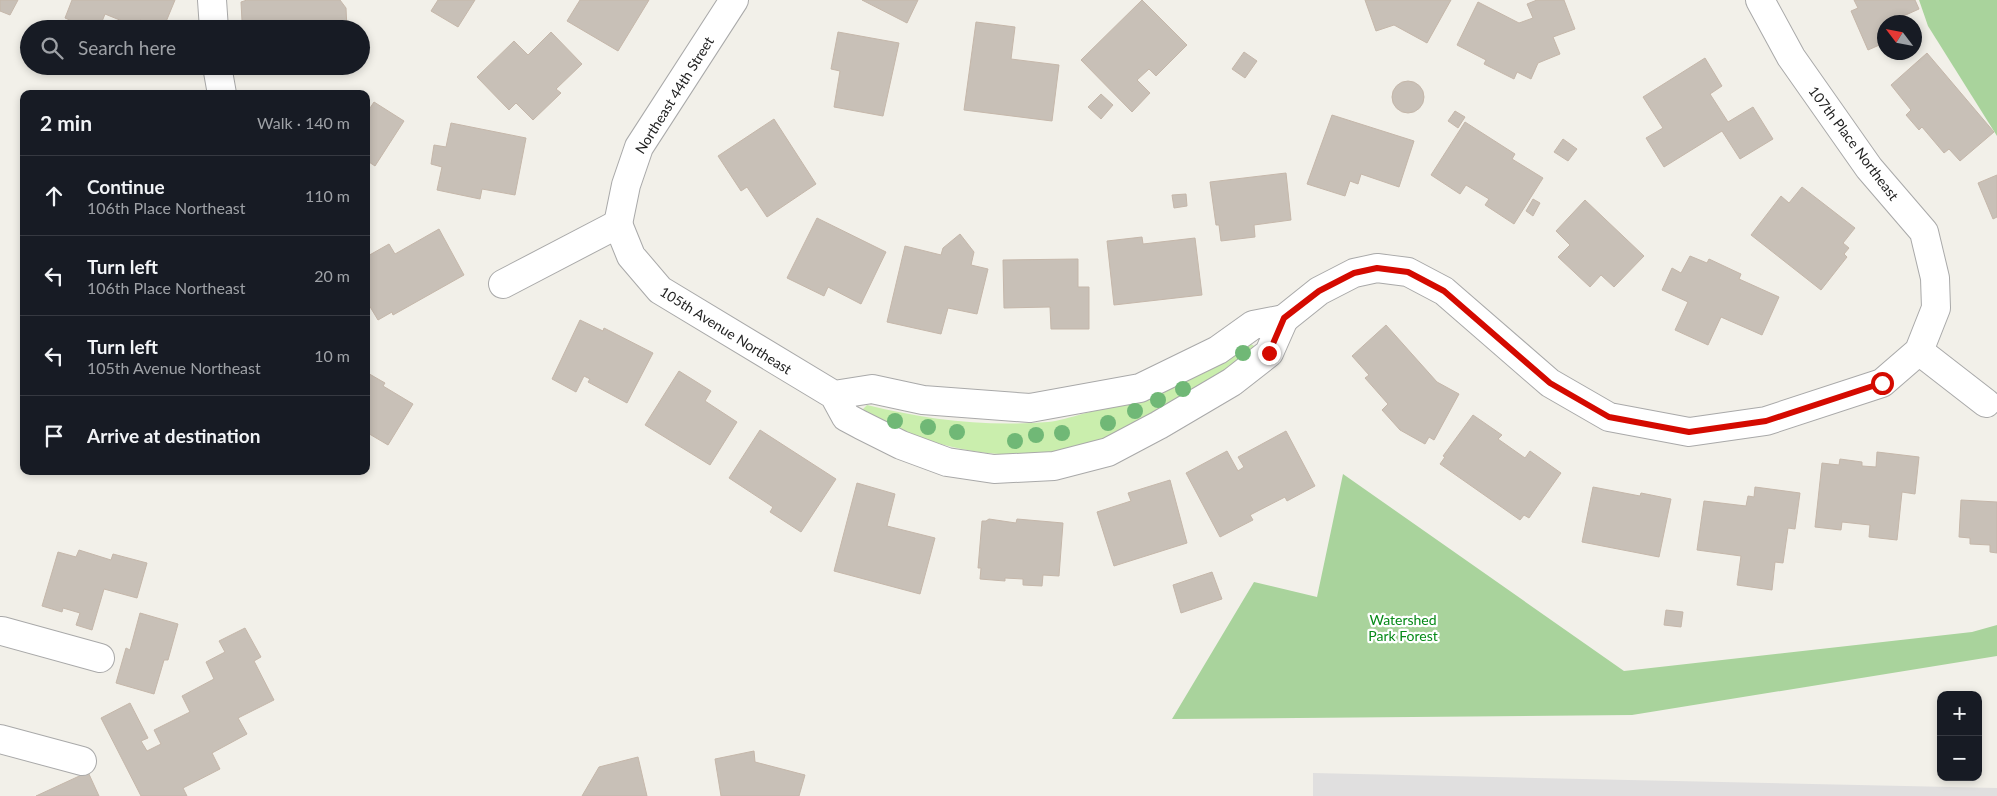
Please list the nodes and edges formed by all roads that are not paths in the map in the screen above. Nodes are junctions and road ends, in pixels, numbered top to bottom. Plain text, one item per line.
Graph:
1 (212, 0) edge
2 (734, 0) edge
3 (1760, 0) edge
4 (213, 20) edge
5 (219, 75) edge
6 (221, 90) edge
7 (618, 224) junction
8 (503, 284) dead end
9 (1284, 318) junction
10 (1919, 351) junction
11 (834, 395) junction
12 (1986, 403) dead end
13 (1, 631) edge
14 (100, 658) dead end
15 (0, 739) edge
16 (82, 761) dead end

1 - 4 street
2 - 7 street, Northeast 44th Street
3 - 10 street, 107th Place Northeast
5 - 6 street
7 - 8 street
7 - 11 street, 105th Avenue Northeast
9 - 10 street
9 - 11 street
9 - 11 street, 105th Avenue Northeast
10 - 12 street
13 - 14 street
15 - 16 street

